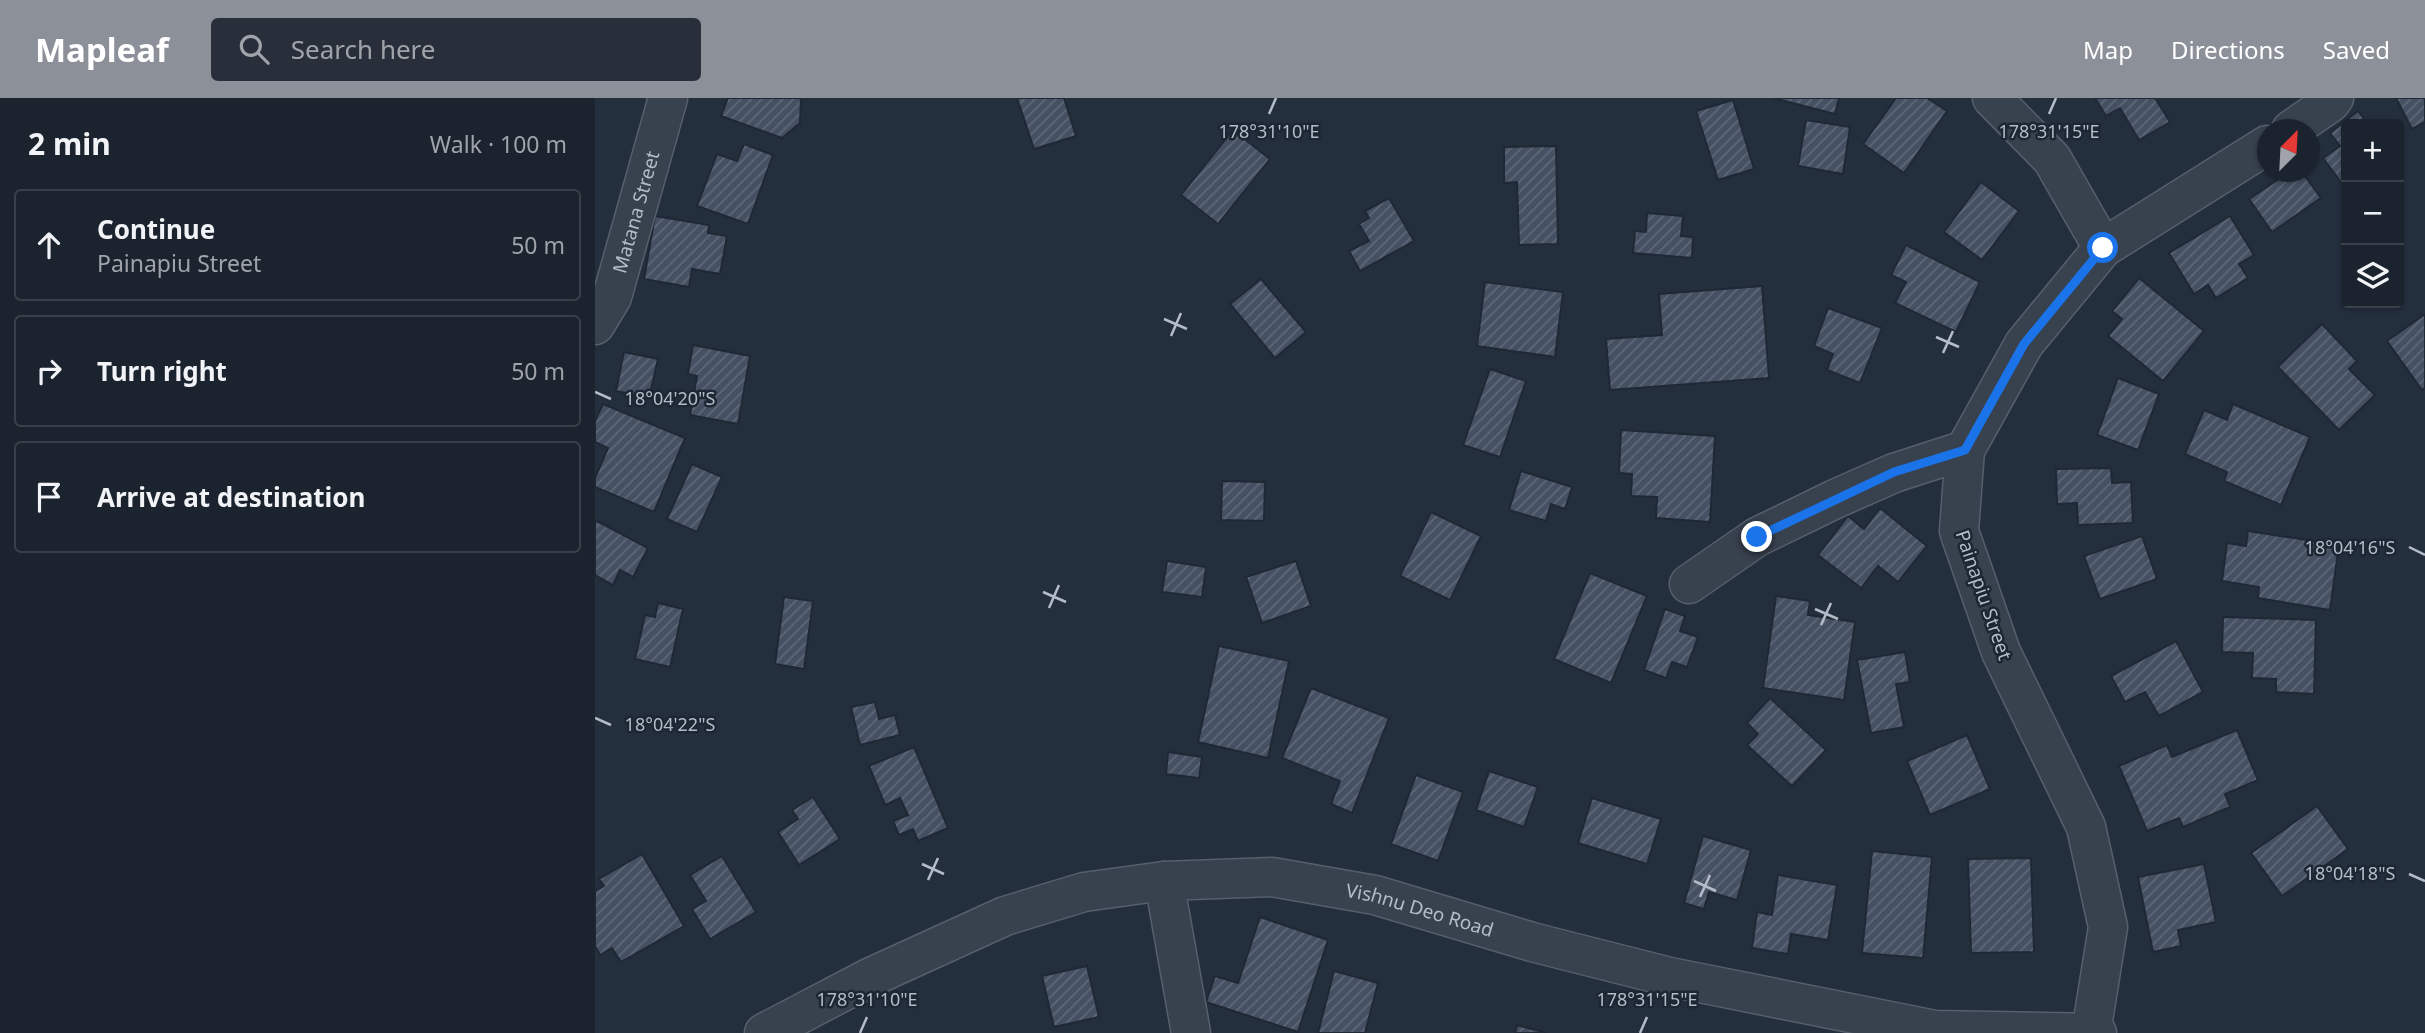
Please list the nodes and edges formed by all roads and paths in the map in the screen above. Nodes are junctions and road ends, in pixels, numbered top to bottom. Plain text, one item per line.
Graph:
1 (669, 98) edge
2 (1992, 98) edge
3 (2334, 98) edge
4 (2307, 119) edge
5 (2257, 151) edge
6 (2103, 248) junction
7 (595, 325) edge
8 (1965, 450) junction
9 (1689, 584) dead end
10 (1164, 881) junction
11 (1935, 1031) edge
12 (2091, 1032) edge
13 (764, 1033) edge
14 (1191, 1033) edge
15 (2097, 1033) edge

1 - 7 street, Matana Street
2 - 6 street
3 - 4 street
5 - 6 street, Painapiu Street
6 - 8 street, Painapiu Street
8 - 9 street
8 - 12 street, Painapiu Street
10 - 11 street, Vishnu Deo Road
10 - 13 street, Vishnu Deo Road
10 - 14 street
11 - 12 street, Vishnu Deo Road
12 - 15 street, Vishnu Deo Road

